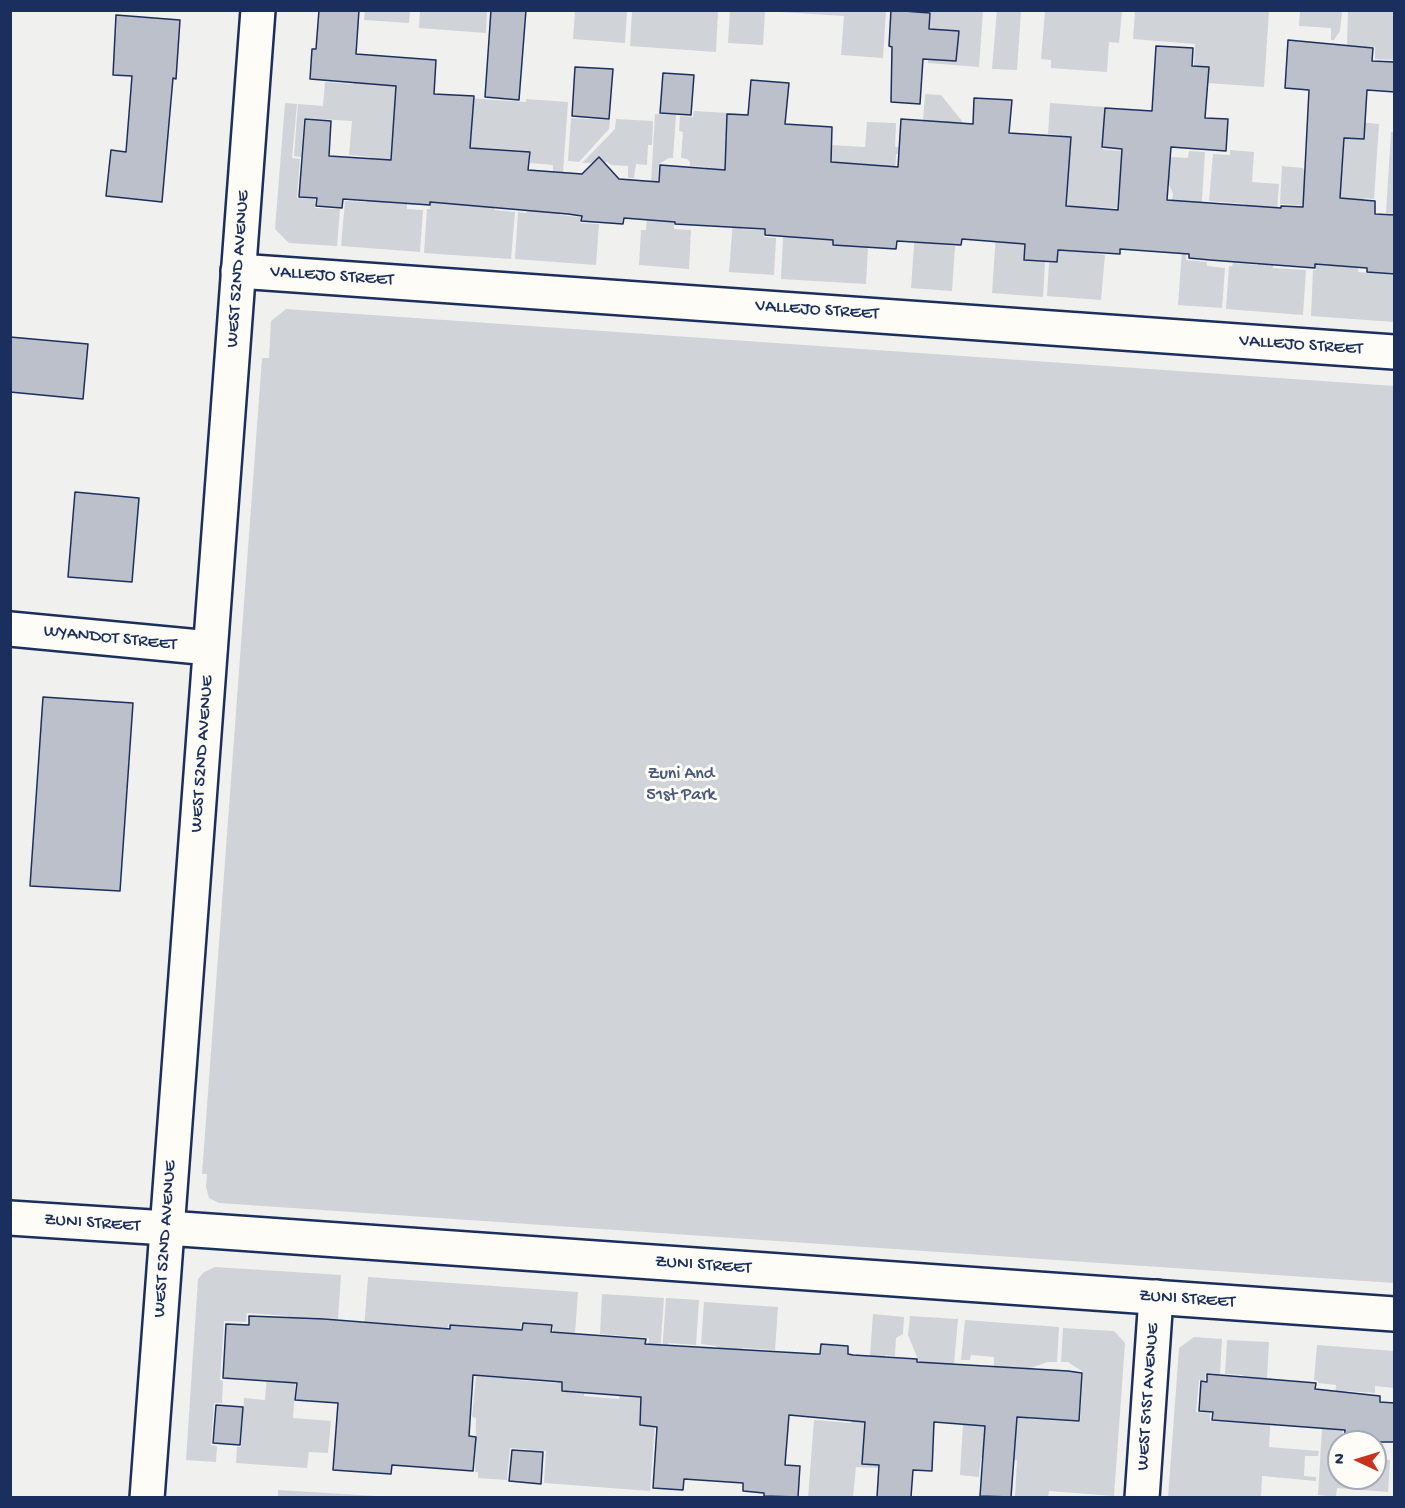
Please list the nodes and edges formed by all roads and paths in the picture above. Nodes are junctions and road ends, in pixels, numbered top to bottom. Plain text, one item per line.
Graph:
1 (258, 10) edge
2 (238, 271) junction
3 (1395, 352) edge
4 (10, 629) edge
5 (210, 648) junction
6 (10, 1218) edge
7 (167, 1228) junction
8 (1156, 1297) junction
9 (1395, 1314) edge
10 (147, 1497) edge
11 (1142, 1497) edge

1 - 2 street, WEST 52ND AVENUE
2 - 3 street, VALLEJO STREET
2 - 5 street, WEST 52ND AVENUE
4 - 5 street, WYANDOT STREET
5 - 7 street, WEST 52ND AVENUE
6 - 7 street, ZUNI STREET
7 - 8 street, ZUNI STREET
7 - 10 street, WEST 52ND AVENUE
8 - 9 street, ZUNI STREET
8 - 11 street, WEST 51ST AVENUE

